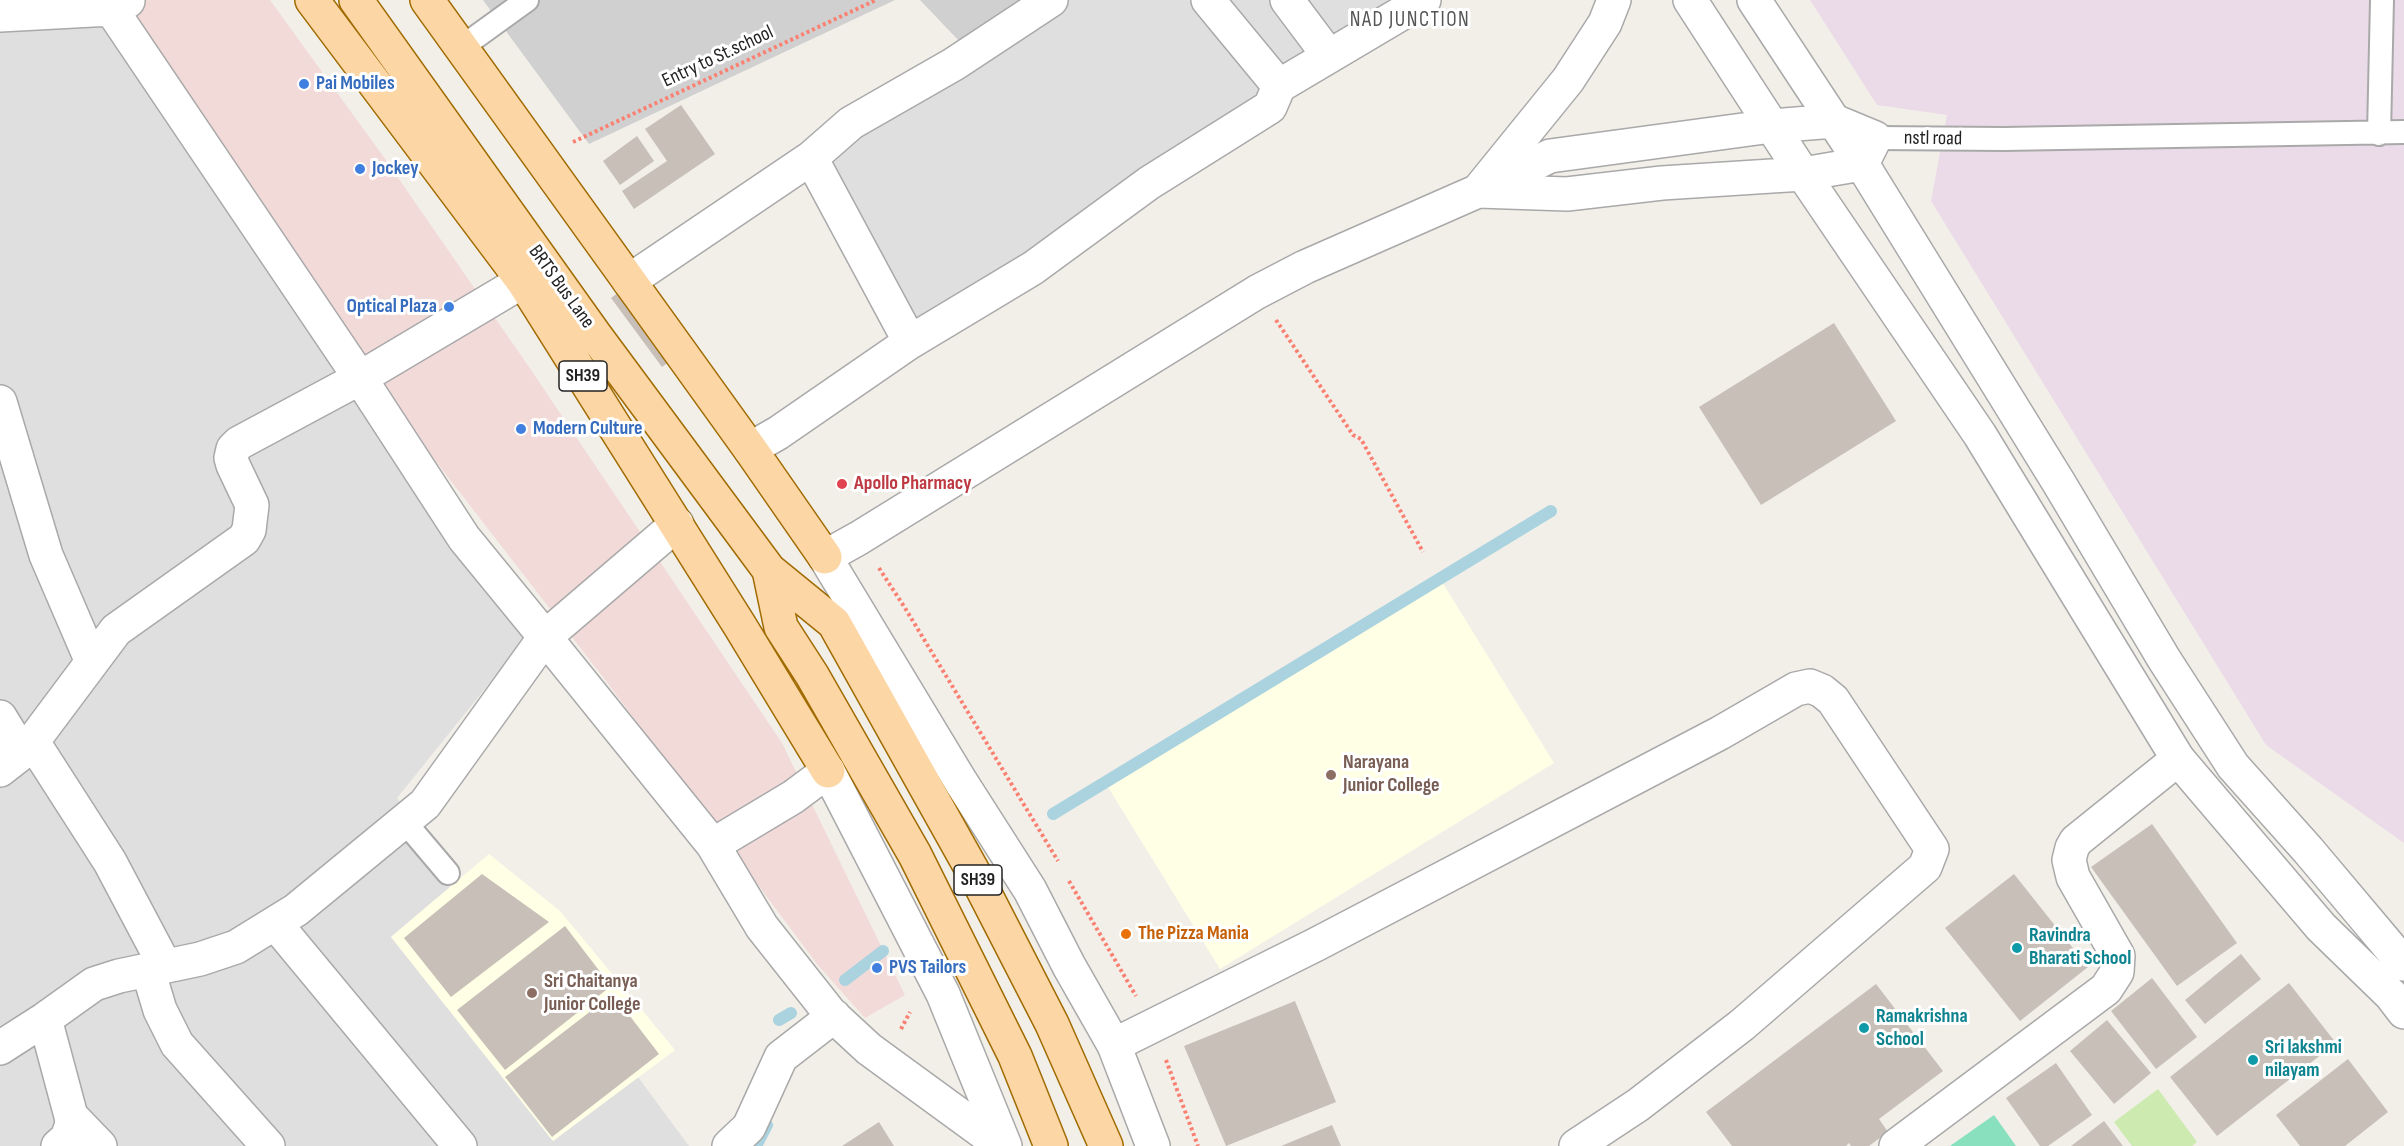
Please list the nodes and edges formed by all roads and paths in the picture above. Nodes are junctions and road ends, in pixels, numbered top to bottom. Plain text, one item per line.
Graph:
1 (312, 0) edge
2 (356, 0) edge
3 (428, 0) edge
4 (527, 0) edge
5 (876, 0) edge
6 (1051, 0) edge
7 (1208, 0) edge
8 (1287, 0) edge
9 (1424, 0) edge
10 (1614, 0) edge
11 (1690, 0) edge
12 (1754, 0) edge
13 (2382, 0) edge
14 (115, 3) edge
15 (0, 15) edge
16 (462, 47) junction
17 (1329, 56) junction
18 (1279, 86) junction
19 (1834, 121) junction
20 (1772, 126) junction
21 (2404, 132) edge
22 (2379, 134) junction
23 (572, 142) dead end
24 (1868, 151) junction
25 (811, 158) junction
26 (1803, 174) junction
27 (1478, 191) junction
28 (523, 281) junction
29 (628, 281) junction
30 (1257, 292) junction
31 (910, 342) junction
32 (360, 378) junction
33 (0, 402) edge
34 (750, 449) junction
35 (676, 524) junction
36 (1423, 552) dead end
37 (825, 557) junction
38 (769, 570) junction
39 (545, 637) junction
40 (92, 662) junction
41 (0, 717) edge
42 (18, 755) edge
43 (2178, 759) junction
44 (828, 771) junction
45 (404, 821) junction
46 (713, 845) junction
47 (448, 873) dead end
48 (275, 923) junction
49 (2404, 964) edge
50 (156, 968) junction
51 (2404, 1012) edge
52 (834, 1016) junction
53 (45, 1019) junction
54 (1114, 1045) junction
55 (0, 1048) edge
56 (71, 1116) junction
57 (58, 1146) edge
58 (100, 1146) edge
59 (268, 1146) edge
60 (460, 1146) edge
61 (729, 1146) edge
62 (1004, 1146) edge
63 (1051, 1146) edge
64 (1106, 1146) edge
65 (1153, 1146) edge
66 (1576, 1146) edge
67 (1896, 1146) edge

1 - 28 main road, SH39
2 - 38 main road, BRTS Bus Lane
3 - 16 main road
4 - 16 lane
5 - 23 path, Entry to St.school
6 - 25 street
7 - 18 street
8 - 17 street
9 - 17 street
10 - 27 street
11 - 20 street
12 - 19 street
13 - 22 lane
14 - 15 street
14 - 32 street
16 - 29 main road
17 - 18 street
18 - 31 street
19 - 20 street
19 - 24 street
20 - 26 street
20 - 27 street
21 - 22 lane, nstl road
22 - 24 lane, nstl road
24 - 26 street, nstl road
24 - 49 street
25 - 29 street
25 - 31 street
26 - 27 street, nstl road
26 - 43 street
27 - 30 street
28 - 32 street
28 - 35 main road, SH39
29 - 34 main road
30 - 36 path
30 - 37 street
31 - 34 street
32 - 39 street
32 - 40 street
33 - 40 street
34 - 37 main road
35 - 39 street
35 - 44 main road, SH39
37 - 54 street
38 - 63 main road, SH39
38 - 64 main road, SH39
39 - 45 street
39 - 46 street
40 - 42 street
41 - 42 street
42 - 50 street
43 - 51 street
43 - 67 street
44 - 46 street
44 - 62 street
45 - 47 lane
45 - 48 street
46 - 52 street
48 - 50 street
48 - 60 street
50 - 53 street
50 - 59 street
52 - 61 street
52 - 62 street
53 - 55 street
53 - 56 street
54 - 65 street
54 - 66 street
56 - 57 street
56 - 58 street

